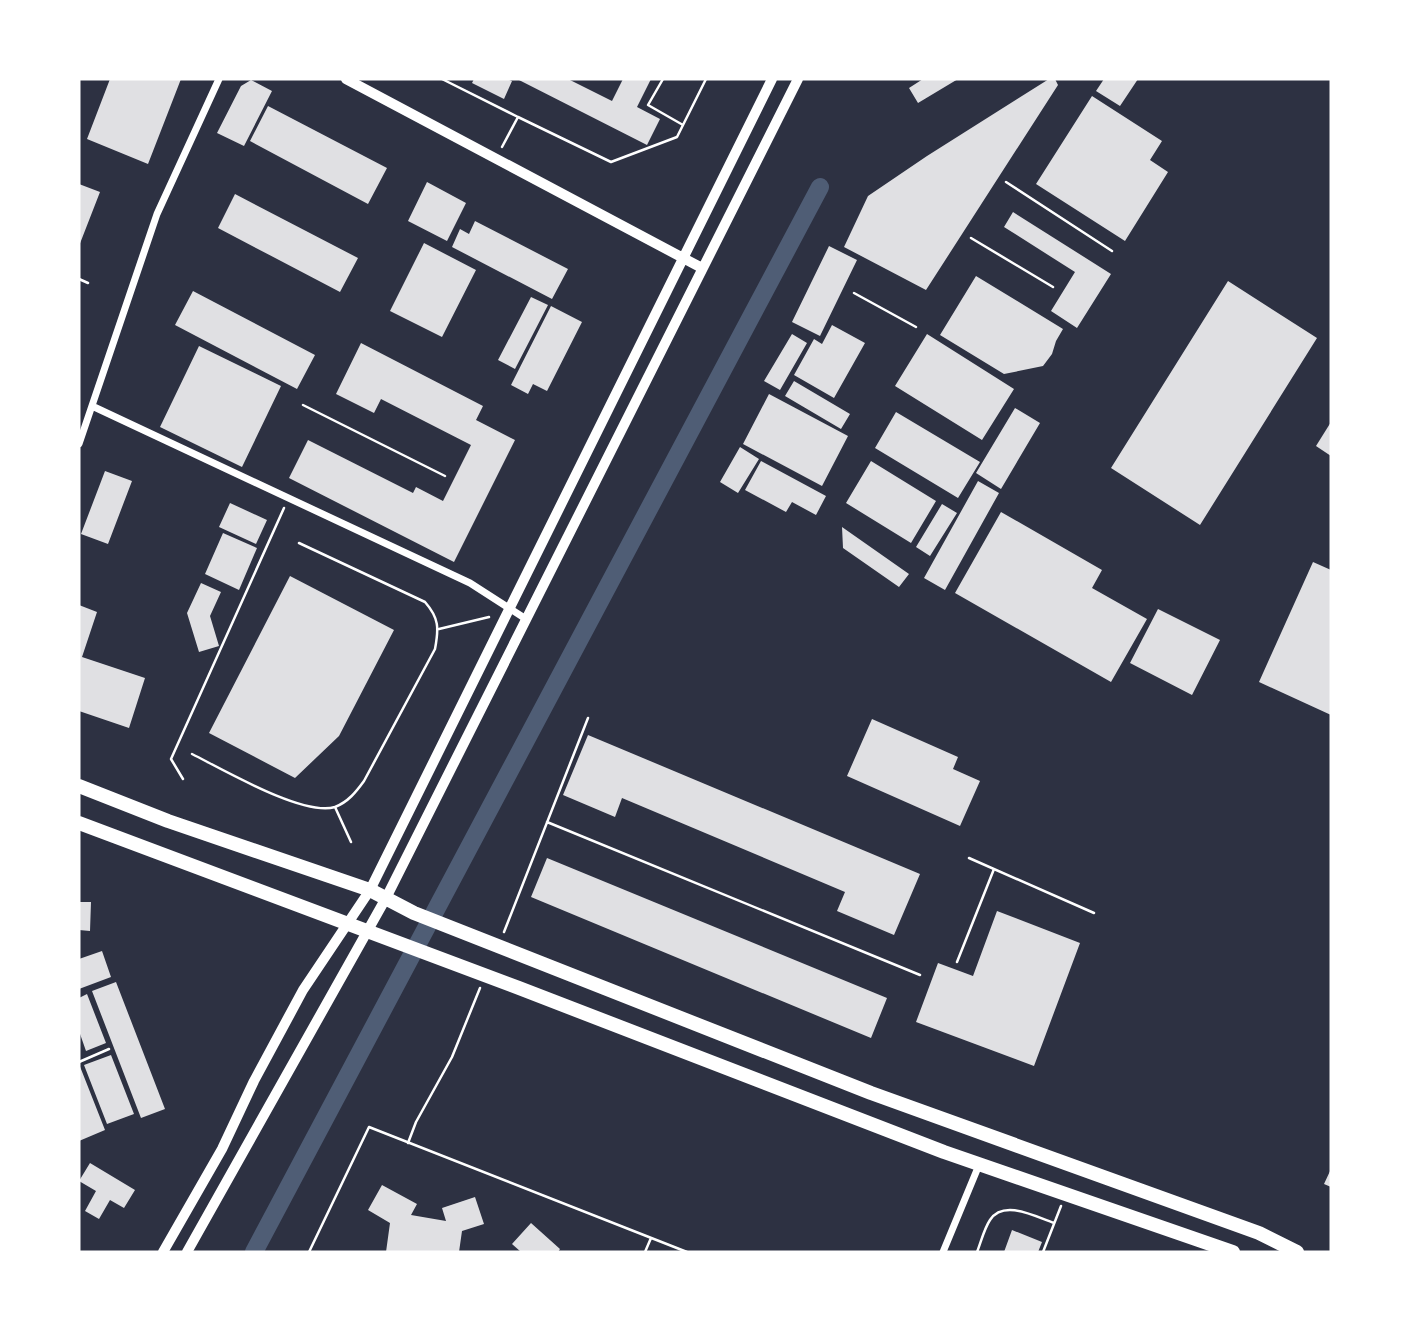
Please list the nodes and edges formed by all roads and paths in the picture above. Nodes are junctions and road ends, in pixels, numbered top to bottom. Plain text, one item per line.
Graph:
1 (219, 79) edge
2 (346, 79) edge
3 (442, 79) edge
4 (663, 79) edge
5 (706, 79) edge
6 (772, 79) edge
7 (797, 79) edge
8 (518, 117) junction
9 (683, 125) junction
10 (495, 158) junction
11 (1006, 182) dead end
12 (971, 238) dead end
13 (1112, 251) dead end
14 (683, 258) junction
15 (702, 268) junction
16 (79, 279) edge
17 (88, 283) dead end
18 (1053, 287) dead end
19 (854, 293) dead end
20 (916, 327) dead end
21 (303, 405) dead end
22 (92, 406) junction
23 (79, 444) edge
24 (445, 476) dead end
25 (288, 498) junction
26 (299, 543) dead end
27 (510, 608) junction
28 (489, 617) dead end
29 (526, 619) junction
30 (439, 629) junction
31 (588, 718) dead end
32 (192, 754) dead end
33 (183, 779) dead end
34 (79, 786) edge
35 (335, 807) junction
36 (547, 822) junction
37 (79, 823) edge
38 (351, 842) dead end
39 (969, 858) dead end
40 (994, 869) junction
41 (370, 890) junction
42 (386, 898) junction
43 (1094, 913) dead end
44 (348, 923) junction
45 (366, 930) junction
46 (499, 945) junction
47 (957, 962) dead end
48 (485, 975) junction
49 (920, 975) dead end
50 (109, 1049) dead end
51 (79, 1062) edge
52 (408, 1143) junction
53 (979, 1165) junction
54 (1065, 1194) junction
55 (1054, 1223) junction
56 (651, 1238) junction
57 (163, 1252) edge
58 (187, 1252) edge
59 (309, 1252) edge
60 (645, 1252) edge
61 (687, 1252) edge
62 (943, 1252) edge
63 (977, 1252) edge
64 (1043, 1252) edge
65 (1233, 1252) edge
66 (1297, 1252) edge

1 - 22 street
2 - 10 street
3 - 8 path
4 - 9 path
5 - 9 path
6 - 14 street
7 - 15 street
8 - 9 path
8 - 10 path
10 - 14 street
11 - 13 path
12 - 18 path
14 - 15 street
14 - 27 street
15 - 29 street
16 - 17 path
19 - 20 path
21 - 24 path
22 - 23 street
22 - 25 street
25 - 27 street
25 - 33 path
26 - 30 path
27 - 29 street
27 - 41 street
28 - 30 path
29 - 42 street
30 - 35 path
31 - 36 path
32 - 35 path
34 - 41 main road
35 - 38 path
36 - 46 path
36 - 49 path
37 - 44 main road
39 - 40 path
40 - 43 path
40 - 47 path
41 - 42 main road
41 - 44 street
42 - 45 street
42 - 46 main road
44 - 45 main road
44 - 57 street
45 - 48 main road
45 - 58 street
46 - 66 main road
48 - 52 path
48 - 53 main road
50 - 51 path
52 - 56 path
52 - 59 path
53 - 54 main road
53 - 62 street
54 - 55 path
54 - 65 main road
55 - 63 path
55 - 64 path
56 - 60 path
56 - 61 path

